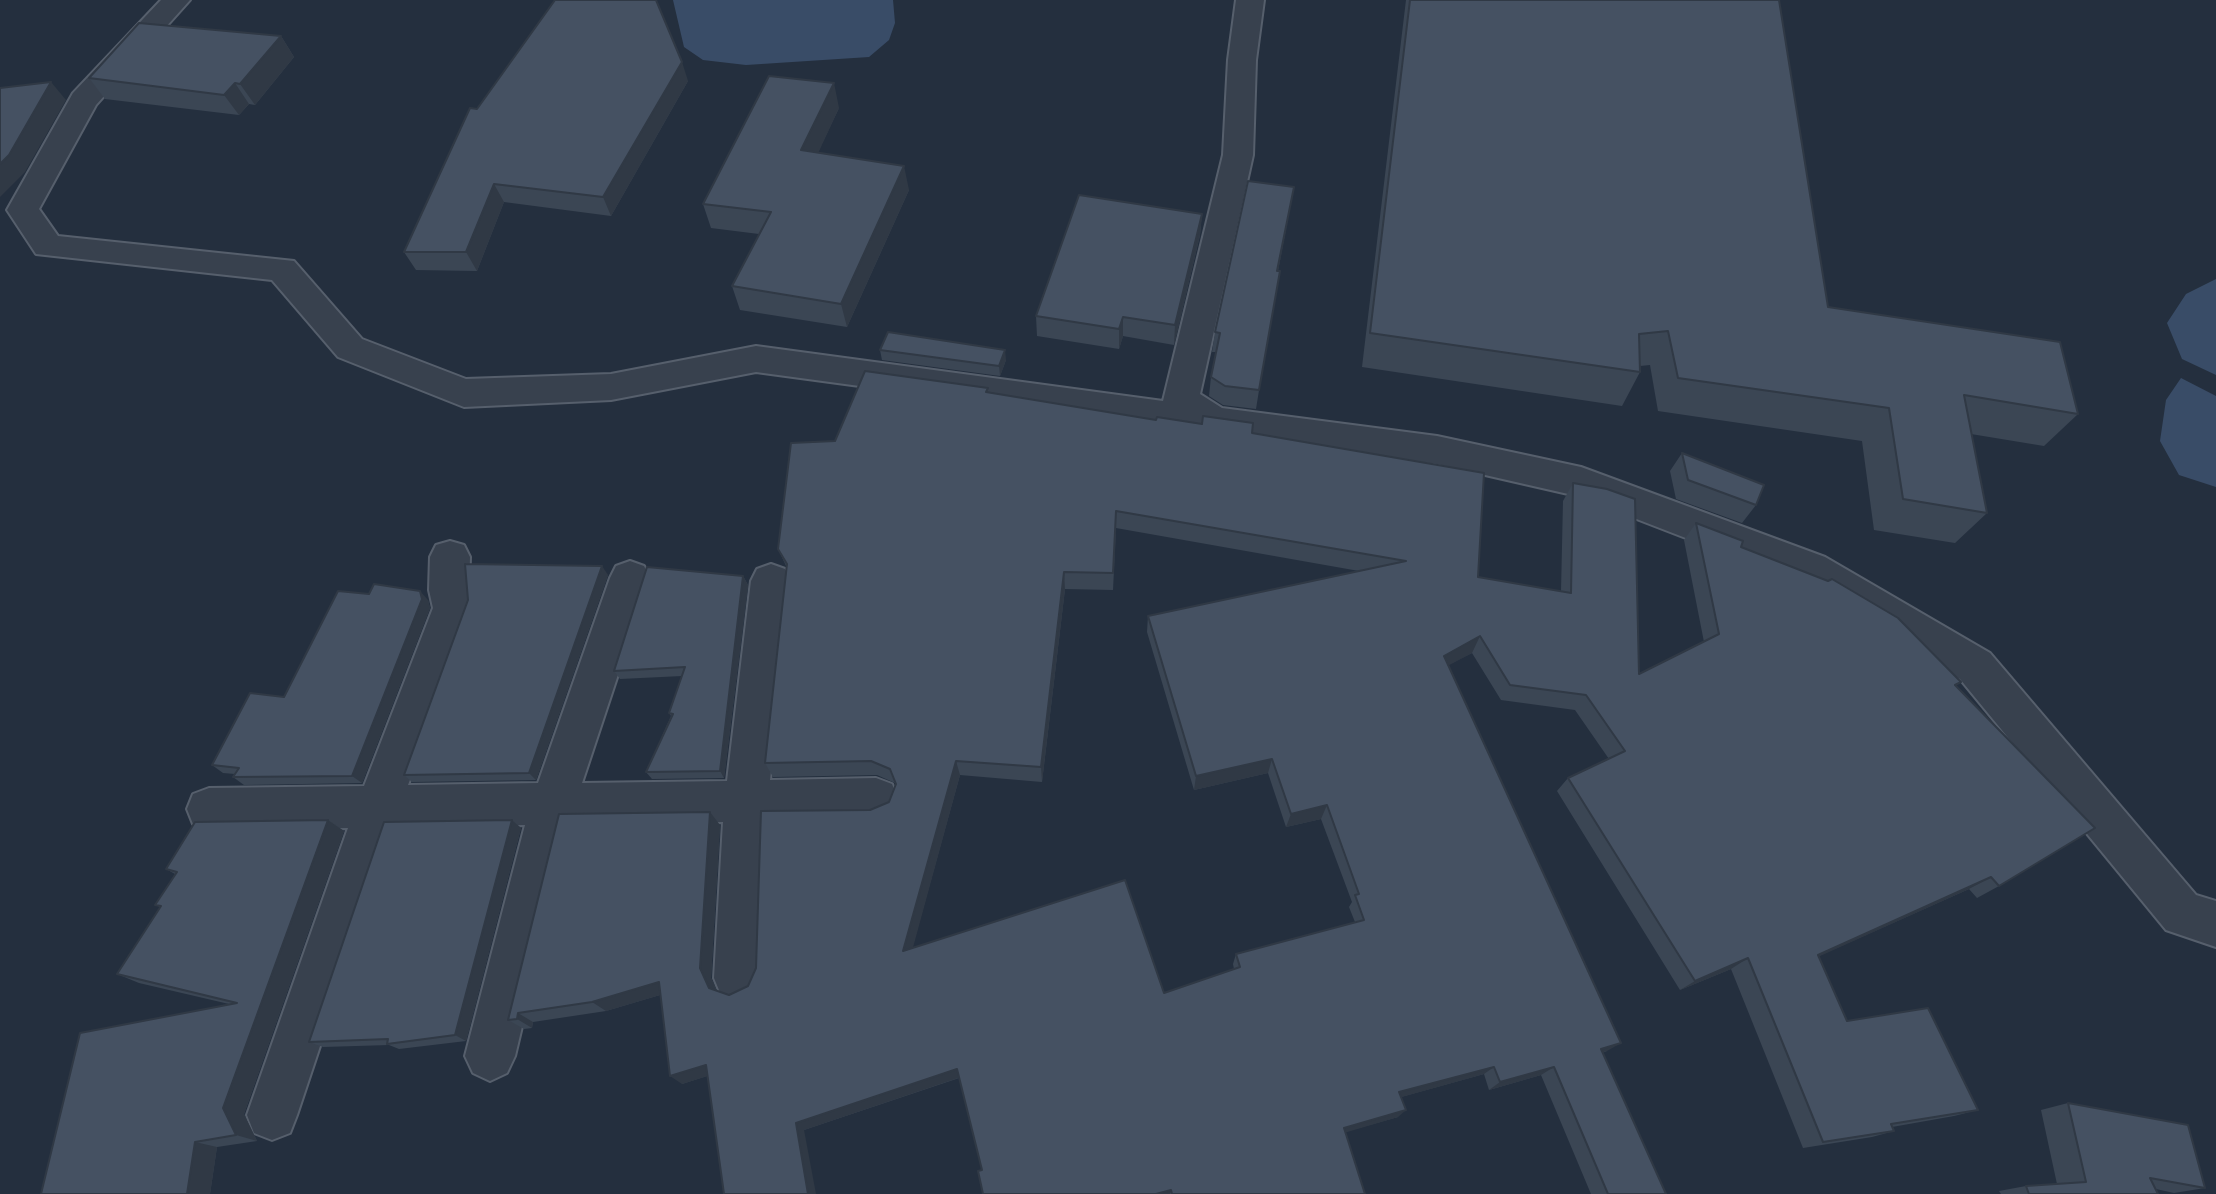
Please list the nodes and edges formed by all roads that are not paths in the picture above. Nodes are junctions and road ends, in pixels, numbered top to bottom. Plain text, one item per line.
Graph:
1 (176, 0) edge
2 (1250, 0) edge
3 (1214, 421) junction
4 (450, 557) dead end
5 (630, 578) dead end
6 (771, 581) dead end
7 (876, 799) dead end
8 (746, 802) junction
9 (378, 806) junction
10 (552, 806) junction
11 (209, 809) dead end
12 (2216, 924) edge
13 (738, 978) dead end
14 (490, 1056) dead end
15 (272, 1115) dead end

1 - 3 street
2 - 3 street
3 - 12 street
4 - 9 street
5 - 10 street
6 - 8 street
7 - 8 street
8 - 10 street
8 - 13 street
9 - 10 street
9 - 11 street
9 - 15 street
10 - 14 street

